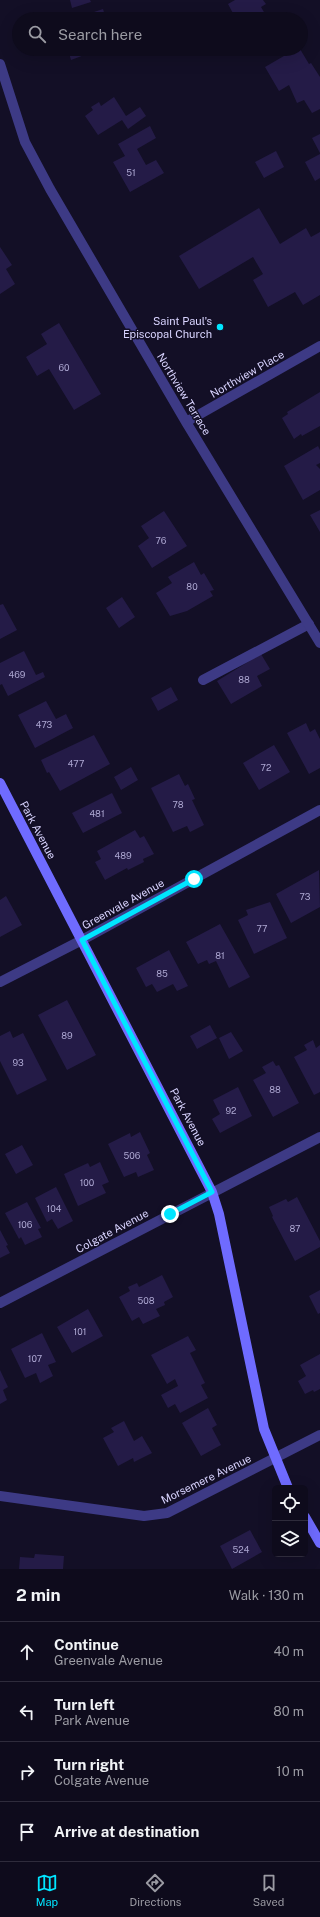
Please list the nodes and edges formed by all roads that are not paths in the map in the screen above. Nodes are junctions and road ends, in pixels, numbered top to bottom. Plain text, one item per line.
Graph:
1 (0, 64) edge
2 (320, 346) edge
3 (186, 422) junction
4 (309, 624) junction
5 (320, 643) edge
6 (202, 680) dead end
7 (0, 783) edge
8 (320, 810) edge
9 (82, 940) junction
10 (0, 982) edge
11 (320, 1137) edge
12 (212, 1192) junction
13 (0, 1303) edge
14 (320, 1435) edge
15 (275, 1459) junction
16 (287, 1485) edge
17 (0, 1496) edge
18 (307, 1521) edge
19 (320, 1543) edge

1 - 3 street, Northview Terrace
2 - 3 street, Northview Place
3 - 4 street, Northview Terrace
4 - 5 street, Northview Terrace
4 - 6 street
7 - 9 street, Park Avenue
8 - 9 street, Greenvale Avenue
9 - 10 street, Greenvale Avenue
9 - 12 street, Park Avenue
11 - 12 street, Colgate Avenue
12 - 13 street, Colgate Avenue
12 - 15 street, Park Avenue
14 - 15 street, Morsemere Avenue
15 - 16 street, Park Avenue
15 - 17 street, Morsemere Avenue
18 - 19 street

